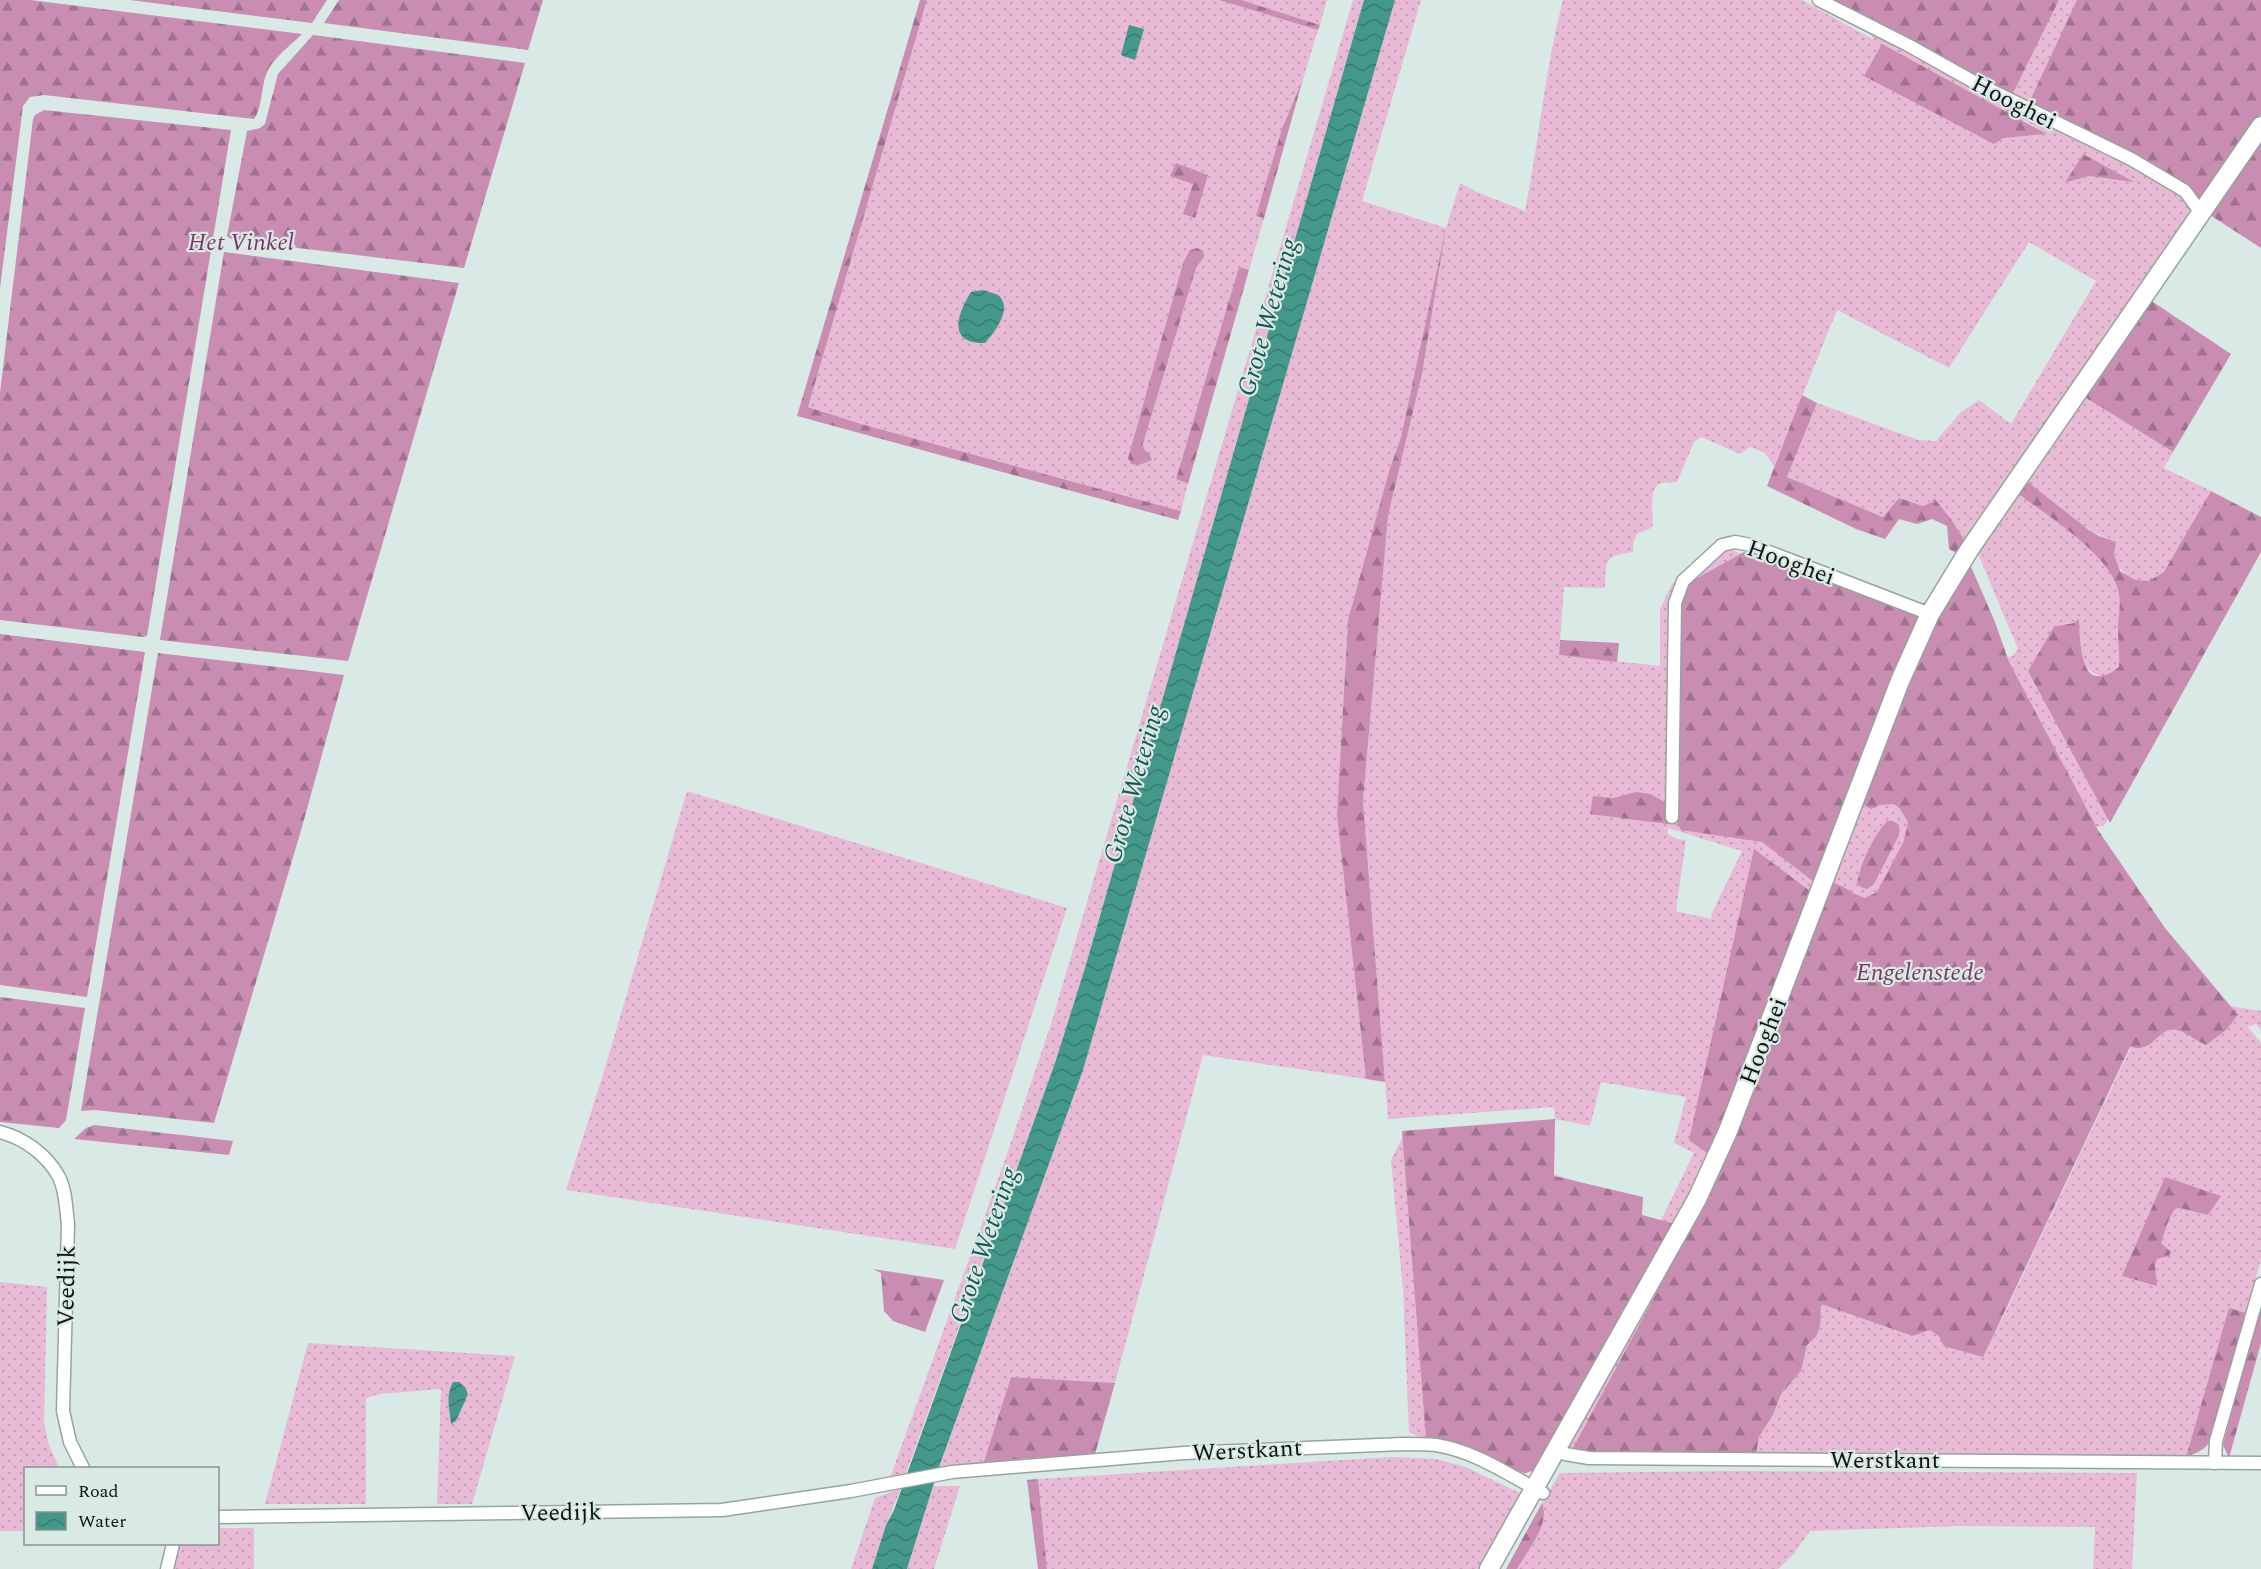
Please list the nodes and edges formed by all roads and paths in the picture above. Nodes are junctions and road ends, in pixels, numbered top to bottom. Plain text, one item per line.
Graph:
1 (1819, 0) edge
2 (2261, 126) edge
3 (2201, 213) junction
4 (1930, 614) junction
5 (1672, 817) dead end
6 (0, 1132) edge
7 (2261, 1284) edge
8 (1556, 1450) junction
9 (2215, 1462) junction
10 (2261, 1462) edge
11 (82, 1467) edge
12 (903, 1481) joint
13 (1539, 1491) junction
14 (219, 1517) edge
15 (173, 1545) edge
16 (167, 1569) edge
17 (1489, 1569) edge

1 - 3 street, Hooghei
2 - 3 street, Hooghei
3 - 4 street, Hooghei
4 - 5 street, Hooghei
4 - 8 street, Hooghei
6 - 11 street, Veedijk
7 - 9 street
8 - 9 street, Werstkant
8 - 13 street, Hooghei
9 - 10 street, Werstkant
12 - 13 street, Werstkant
12 - 14 street, Veedijk
13 - 17 street, Hooghei
15 - 16 street

